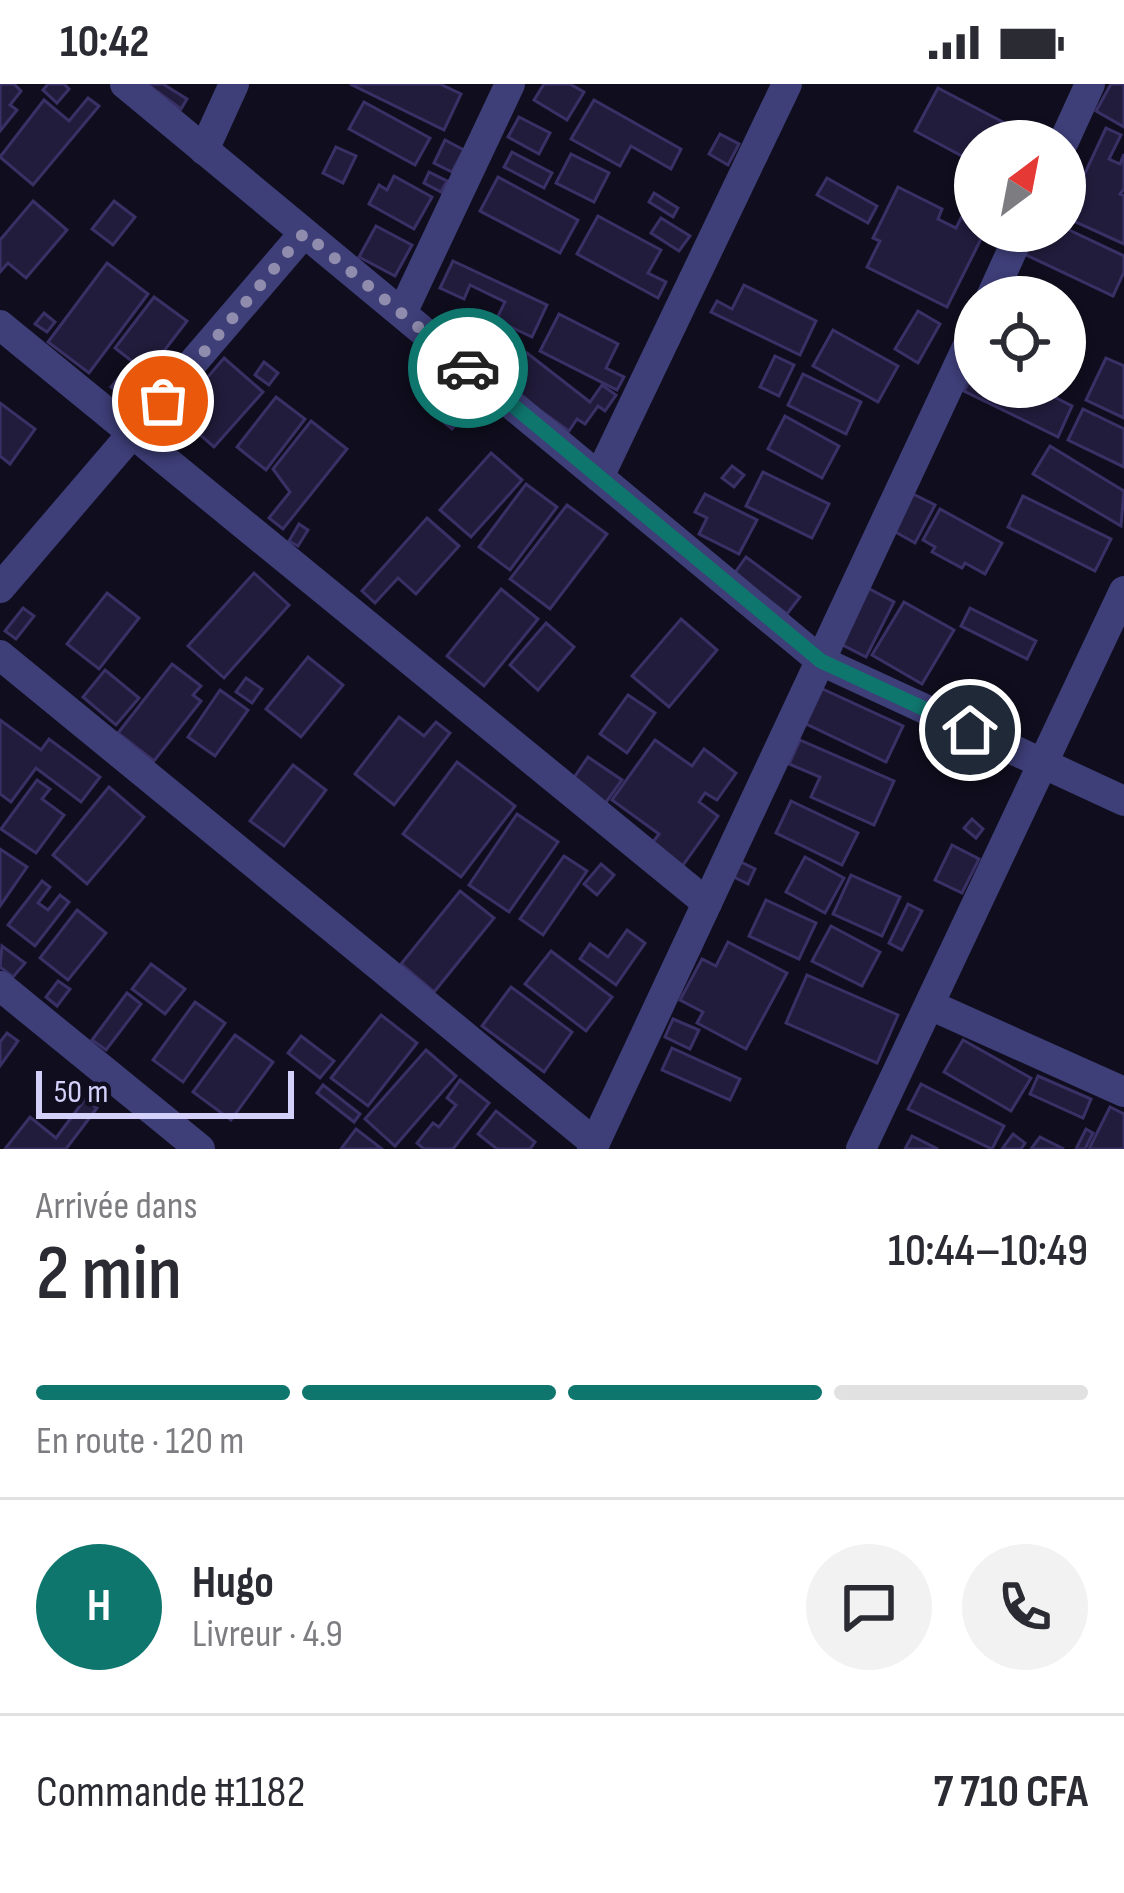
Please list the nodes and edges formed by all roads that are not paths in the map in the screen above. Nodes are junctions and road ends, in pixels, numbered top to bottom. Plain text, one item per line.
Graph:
1 (125, 84) edge
2 (234, 84) edge
3 (510, 84) edge
4 (787, 84) edge
5 (1090, 84) edge
6 (1074, 120) edge
7 (204, 150) junction
8 (304, 233) junction
9 (402, 313) junction
10 (0, 325) edge
11 (954, 376) edge
12 (134, 434) junction
13 (599, 477) junction
14 (0, 588) edge
15 (1124, 591) edge
16 (0, 655) edge
17 (821, 661) junction
18 (1045, 764) junction
19 (1124, 801) edge
20 (707, 903) junction
21 (0, 986) edge
22 (930, 1005) junction
23 (1124, 1092) edge
24 (594, 1146) edge
25 (200, 1149) edge
26 (860, 1149) edge

1 - 7 street
2 - 7 street
3 - 9 street
4 - 13 street
5 - 6 street
7 - 8 street
8 - 9 street
8 - 12 street
9 - 13 street
10 - 12 street
11 - 17 street
12 - 14 street
12 - 20 street
13 - 17 street
15 - 18 street
16 - 24 street
17 - 18 street
17 - 20 street
18 - 19 street
18 - 22 street
20 - 24 street
21 - 25 street
22 - 23 street
22 - 26 street

